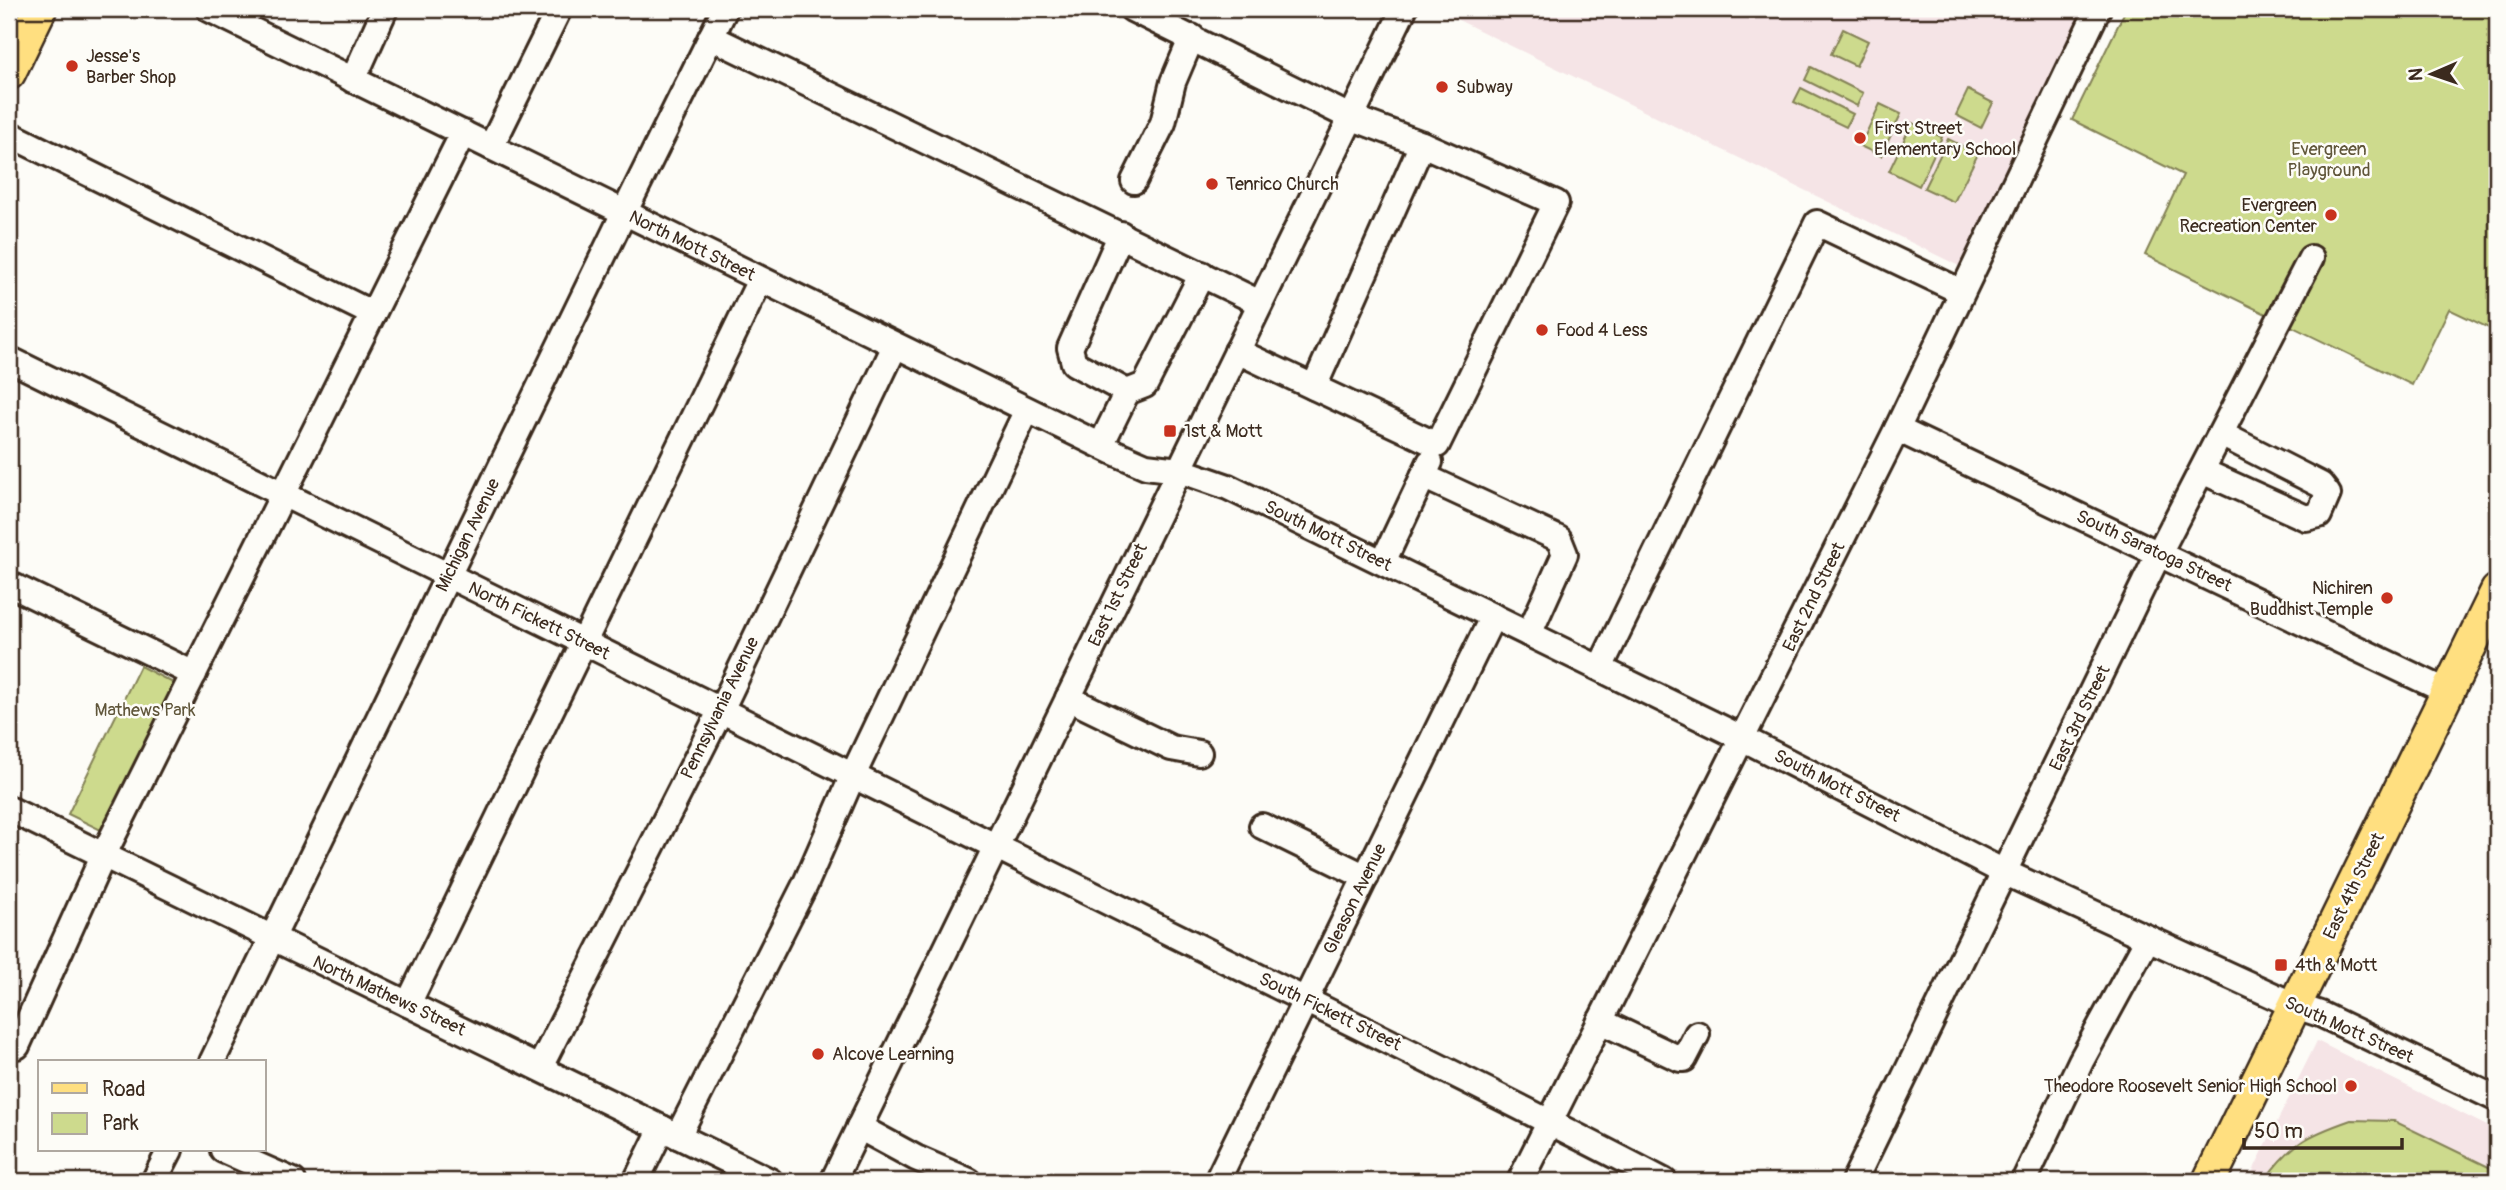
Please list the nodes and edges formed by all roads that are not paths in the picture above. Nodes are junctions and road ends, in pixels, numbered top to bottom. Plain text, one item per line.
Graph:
1 (40, 9) edge
2 (385, 9) edge
3 (559, 9) edge
4 (725, 9) edge
5 (1132, 9) edge
6 (1404, 9) edge
7 (2098, 9) edge
8 (218, 11) edge
9 (1170, 17) edge
10 (711, 37) junction
11 (1192, 37) junction
12 (9, 73) edge
13 (353, 80) junction
14 (1350, 117) junction
15 (463, 133) junction
16 (9, 134) edge
17 (1422, 144) junction
18 (491, 147) junction
19 (1134, 181) dead end
20 (624, 212) junction
21 (1121, 234) junction
22 (2311, 258) dead end
23 (1202, 274) junction
24 (760, 280) junction
25 (1962, 292) junction
26 (1260, 303) junction
27 (373, 314) junction
28 (895, 346) junction
29 (1237, 351) junction
30 (9, 359) edge
31 (1314, 387) junction
32 (1127, 391) junction
33 (1027, 410) junction
34 (1896, 429) junction
35 (2221, 434) junction
36 (1437, 445) junction
37 (1101, 446) junction
38 (1179, 470) junction
39 (2202, 471) junction
40 (1423, 477) junction
41 (284, 496) junction
42 (2160, 553) junction
43 (1383, 562) junction
44 (447, 577) junction
45 (9, 584) edge
46 (2497, 591) edge
47 (1493, 616) junction
48 (1529, 634) junction
49 (584, 643) junction
50 (1600, 668) junction
51 (194, 674) junction
52 (2448, 692) junction
53 (1068, 698) junction
54 (721, 710) junction
55 (1744, 738) junction
56 (1199, 753) dead end
57 (853, 775) junction
58 (9, 809) edge
59 (1262, 826) dead end
60 (996, 845) junction
61 (103, 856) junction
62 (2006, 873) junction
63 (1366, 877) junction
64 (2148, 938) junction
65 (271, 940) junction
66 (1306, 1000) junction
67 (408, 1004) junction
68 (2296, 1006) junction
69 (1600, 1021) junction
70 (1697, 1034) dead end
71 (9, 1041) edge
72 (213, 1060) edge
73 (540, 1067) junction
74 (2497, 1099) edge
75 (1550, 1121) junction
76 (859, 1127) junction
77 (670, 1132) junction
78 (169, 1152) edge
79 (228, 1152) edge
80 (154, 1181) edge
81 (293, 1181) edge
82 (636, 1181) edge
83 (769, 1181) edge
84 (833, 1181) edge
85 (969, 1181) edge
86 (1217, 1181) edge
87 (1520, 1181) edge
88 (1664, 1181) edge
89 (1854, 1181) edge
90 (2024, 1181) edge
91 (2209, 1181) edge

1 - 12 main road
2 - 13 street
3 - 18 street
4 - 10 street, Michigan Avenue
5 - 9 street
6 - 14 street, East 1st Street
7 - 25 street, East 2nd Street
8 - 13 street, North Mott Street
9 - 11 street
10 - 20 street, Michigan Avenue
10 - 21 street
11 - 14 street
11 - 19 street
13 - 15 street, North Mott Street
14 - 17 street
14 - 26 street, East 1st Street
15 - 18 street, North Mott Street
15 - 27 street
16 - 27 street
17 - 31 street
17 - 36 street
18 - 20 street, North Mott Street
20 - 24 street, North Mott Street
20 - 44 street, Michigan Avenue
21 - 23 street
21 - 32 street
22 - 35 street, East 3rd Street
23 - 26 street
23 - 32 street
24 - 28 street, North Mott Street
24 - 49 street
25 - 34 street, East 2nd Street
25 - 50 street
26 - 29 street, East 1st Street
27 - 41 street
28 - 33 street, North Mott Street
28 - 54 street, Pennsylvania Avenue
29 - 31 street
29 - 38 street, East 1st Street
30 - 41 street, North Fickett Street
31 - 36 street
32 - 37 street
33 - 37 street, North Mott Street
33 - 57 street
34 - 42 street, South Saratoga Street
34 - 55 street, East 2nd Street
35 - 39 street, East 3rd Street
35 - 39 street
36 - 40 street
37 - 38 street, North Mott Street
38 - 43 street, South Mott Street
38 - 53 street, East 1st Street
39 - 42 street, East 3rd Street
40 - 43 street
40 - 48 street
41 - 44 street, North Fickett Street
41 - 51 street
42 - 52 street, South Saratoga Street
42 - 62 street, East 3rd Street
43 - 47 street, South Mott Street
44 - 49 street, North Fickett Street
44 - 65 street, Michigan Avenue
45 - 51 street
46 - 52 main road, East 4th Street
47 - 48 street, South Mott Street
47 - 63 street, Gleason Avenue
48 - 50 street, South Mott Street
49 - 54 street, North Fickett Street
49 - 67 street
50 - 55 street, South Mott Street
51 - 61 street
52 - 68 main road, East 4th Street
53 - 56 street
53 - 60 street, East 1st Street
54 - 57 street, North Fickett Street
54 - 73 street, Pennsylvania Avenue
55 - 62 street, South Mott Street
55 - 69 street, East 2nd Street
57 - 60 street, North Fickett Street
57 - 77 street
58 - 61 street, North Mathews Street
59 - 63 street
60 - 66 street, South Fickett Street
60 - 76 street, East 1st Street
61 - 65 street, North Mathews Street
61 - 71 street
62 - 64 street, South Mott Street
62 - 89 street, East 3rd Street
63 - 66 street, Gleason Avenue
64 - 68 street, South Mott Street
64 - 90 street
65 - 67 street, North Mathews Street
65 - 72 street, Michigan Avenue
66 - 75 street, South Fickett Street
66 - 86 street, Gleason Avenue
67 - 73 street, North Mathews Street
68 - 74 street, South Mott Street
68 - 91 main road, East 4th Street
69 - 70 street
69 - 75 street, East 2nd Street
73 - 77 street, North Mathews Street
75 - 87 street, East 2nd Street
75 - 88 street, South Fickett Street
76 - 84 street, East 1st Street
76 - 85 street
77 - 82 street
77 - 83 street, North Mathews Street
78 - 80 street
79 - 81 street

